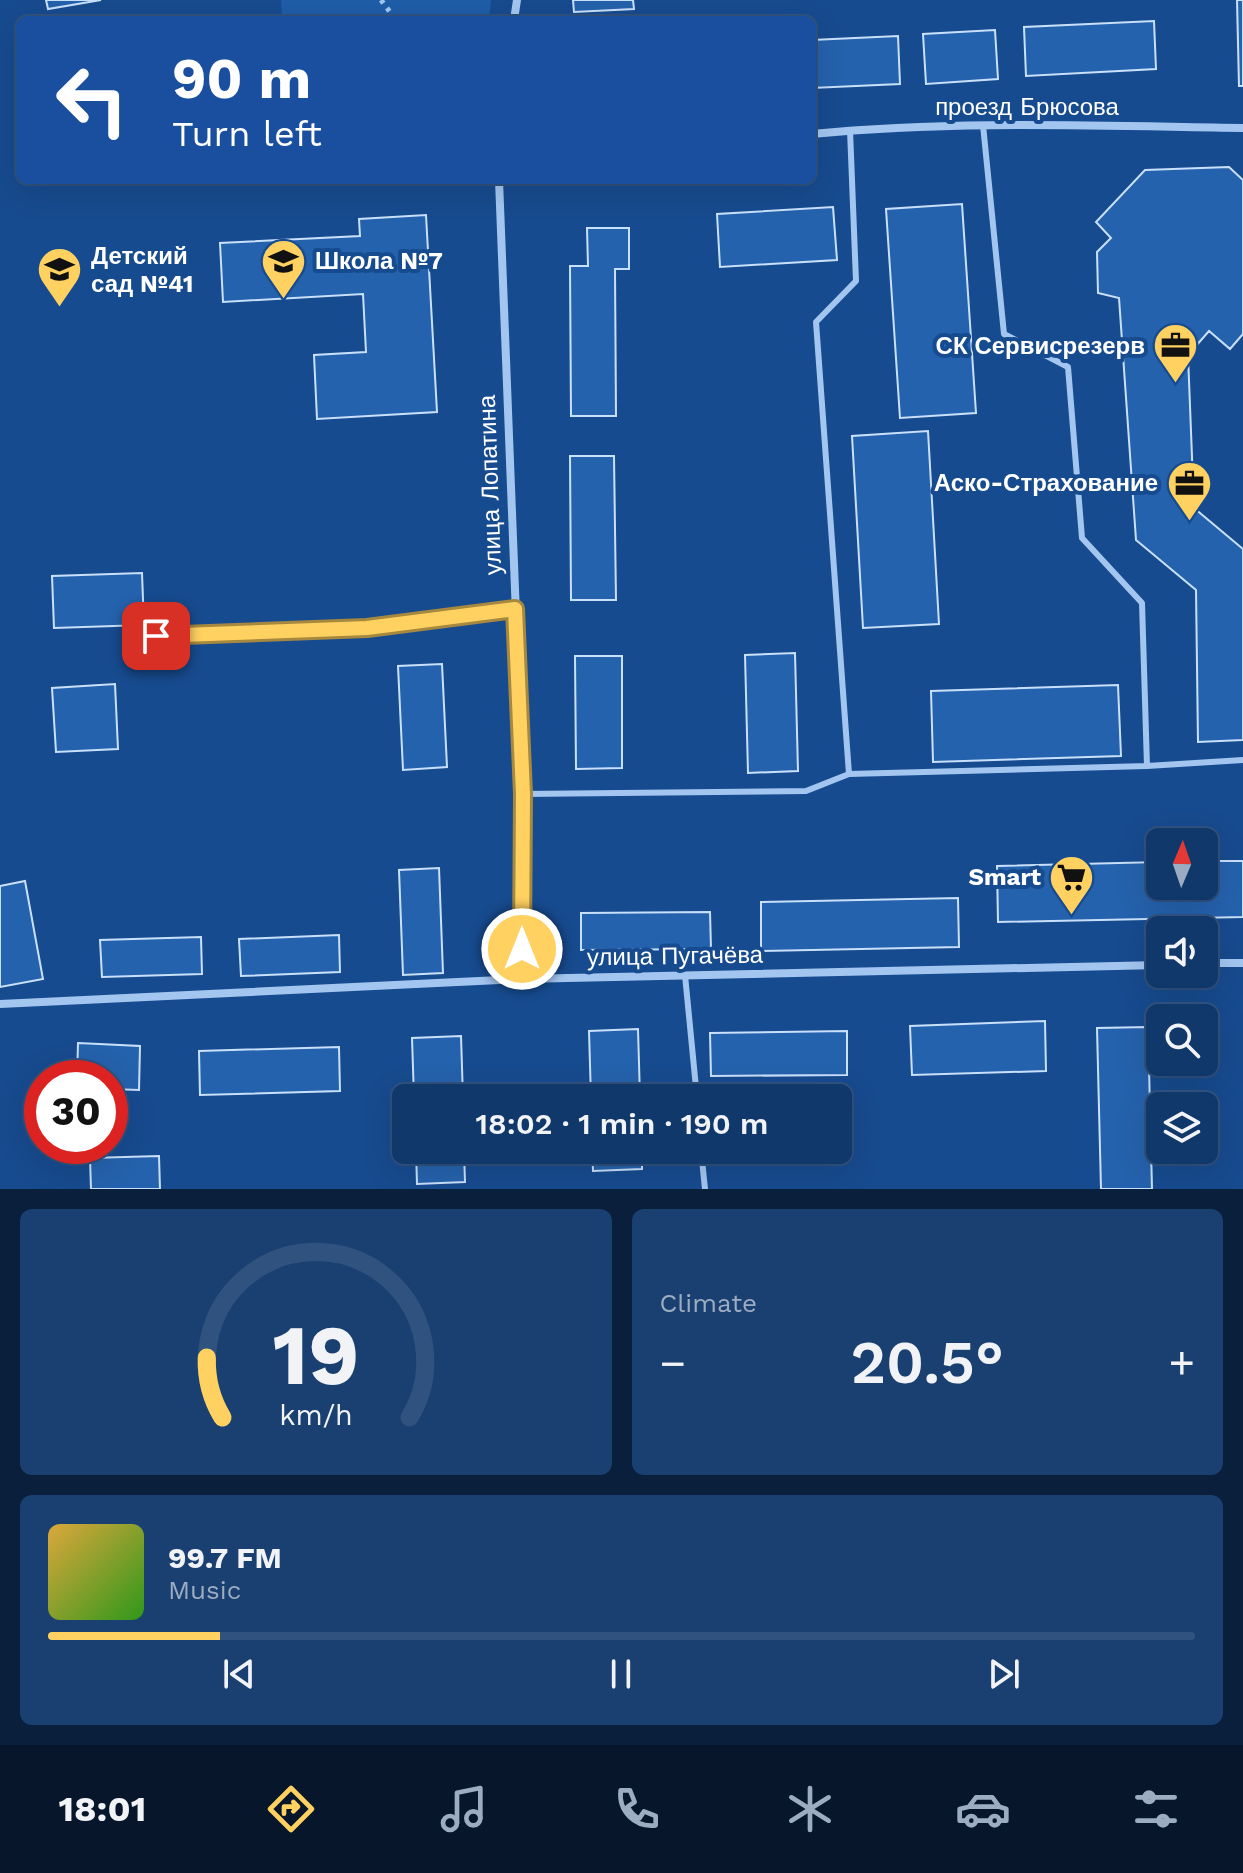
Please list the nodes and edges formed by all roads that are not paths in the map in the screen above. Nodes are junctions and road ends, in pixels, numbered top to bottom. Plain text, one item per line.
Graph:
1 (983, 125) junction
2 (1243, 128) edge
3 (850, 130) junction
4 (816, 134) edge
5 (499, 184) edge
6 (515, 609) junction
7 (156, 636) dead end
8 (1243, 760) edge
9 (1147, 766) junction
10 (849, 774) junction
11 (523, 794) junction
12 (1218, 963) edge
13 (1243, 963) edge
14 (1146, 965) edge
15 (685, 975) junction
16 (522, 979) junction
17 (0, 1004) edge
18 (696, 1084) edge
19 (702, 1164) edge
20 (705, 1189) edge

1 - 2 street, проезд Брюсова
1 - 3 street, проезд Брюсова
1 - 9 lane
3 - 4 street, проезд Брюсова
3 - 10 lane
5 - 6 street, улица Лопатина
6 - 7 lane
6 - 11 street, улица Лопатина
8 - 9 lane
9 - 10 lane
10 - 11 lane
11 - 16 street, улица Лопатина
12 - 13 street
14 - 15 street, улица Пугачёва
15 - 16 street, улица Пугачёва
15 - 18 lane
16 - 17 street, улица Пугачёва
19 - 20 lane

